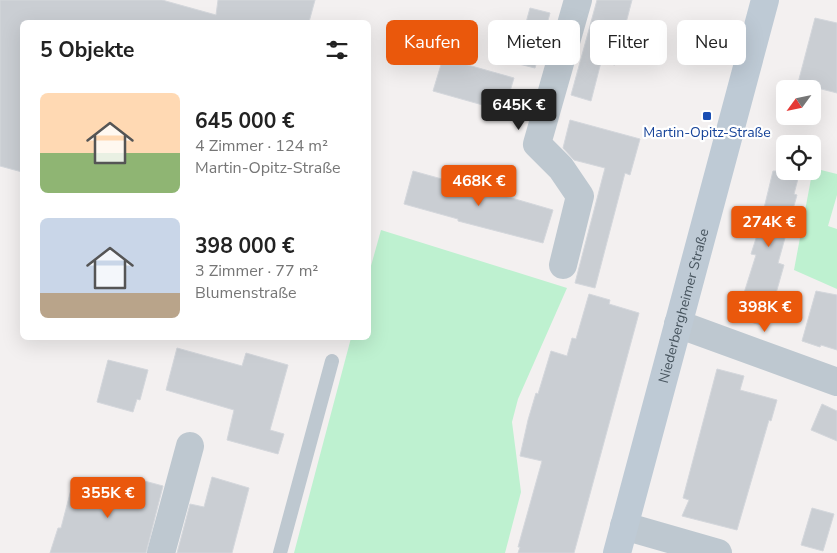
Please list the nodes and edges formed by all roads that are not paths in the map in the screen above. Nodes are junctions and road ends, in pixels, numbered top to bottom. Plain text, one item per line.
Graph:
1 (578, 0) edge
2 (765, 0) edge
3 (563, 266) dead end
4 (678, 324) junction
5 (332, 361) dead end
6 (837, 382) edge
7 (190, 446) dead end
8 (624, 526) junction
9 (161, 553) edge
10 (280, 553) edge
11 (617, 553) edge
12 (718, 553) edge

1 - 3 street
2 - 4 main road, Niederbergheimer Straße
4 - 6 street
4 - 8 main road, Niederbergheimer Straße
5 - 10 lane
7 - 9 street
8 - 11 main road, Niederbergheimer Straße
8 - 12 street

